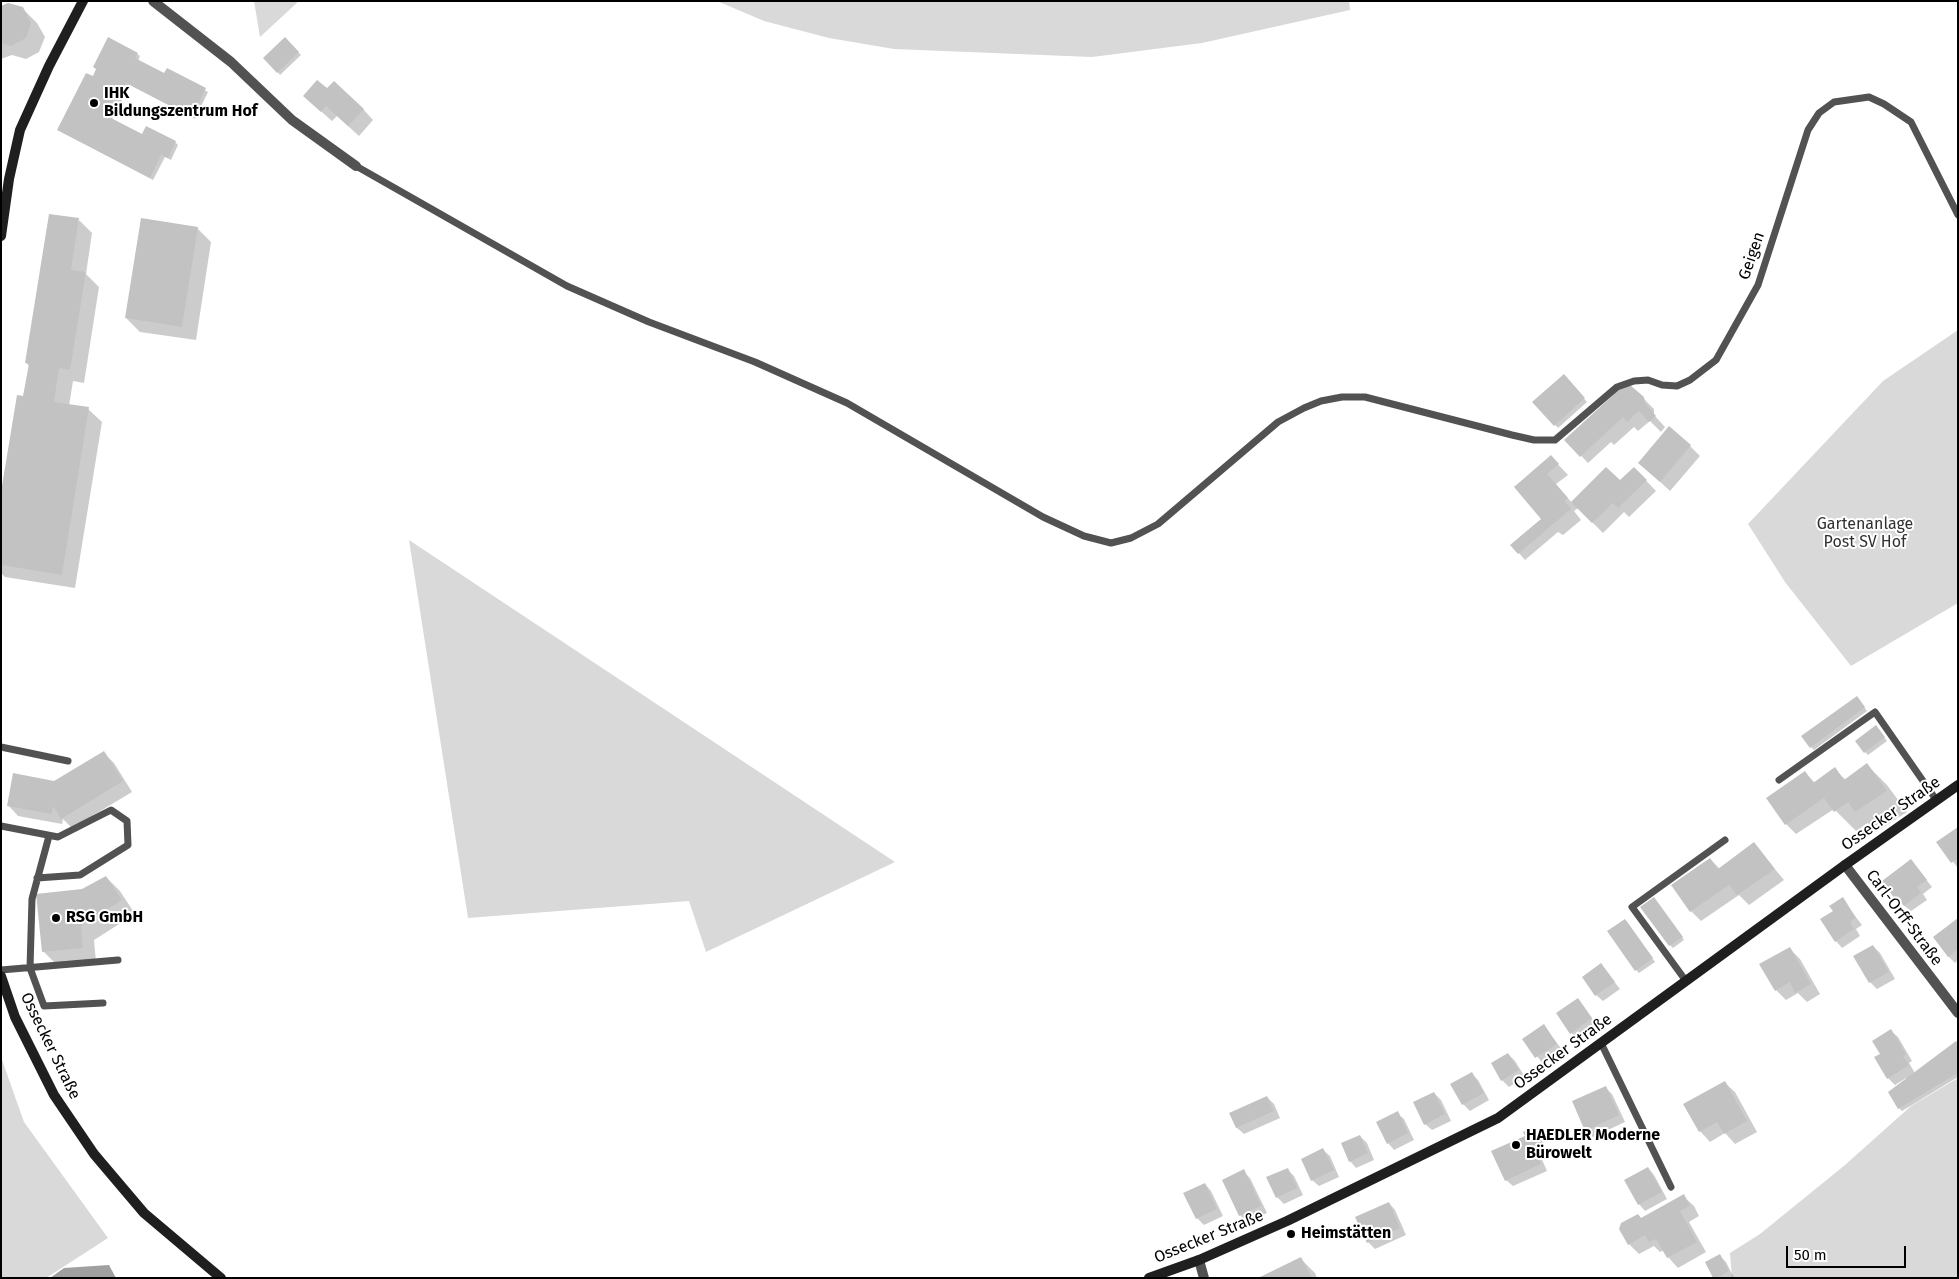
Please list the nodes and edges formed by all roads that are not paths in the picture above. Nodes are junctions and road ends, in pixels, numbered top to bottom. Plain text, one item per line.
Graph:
1 (83, 1) edge
2 (153, 1) edge
3 (356, 166) joint
4 (1958, 215) edge
5 (1, 236) edge
6 (1, 747) edge
7 (68, 760) dead end
8 (1779, 780) dead end
9 (1958, 786) edge
10 (1937, 801) junction
11 (1, 826) edge
12 (49, 836) junction
13 (1725, 840) dead end
14 (1845, 865) junction
15 (38, 878) junction
16 (118, 960) dead end
17 (30, 968) junction
18 (1, 970) edge
19 (1, 976) edge
20 (1686, 981) junction
21 (103, 1003) dead end
22 (1958, 1013) edge
23 (1601, 1043) junction
24 (1670, 1187) dead end
25 (1198, 1260) junction
26 (221, 1278) edge
27 (1149, 1278) edge
28 (1204, 1278) edge

1 - 5 street
2 - 3 street
3 - 4 lane, Geigen
6 - 7 lane
8 - 10 lane
9 - 10 street, Ossecker Straße
10 - 14 street, Ossecker Straße
11 - 12 lane
12 - 15 lane
12 - 15 lane
13 - 20 lane
14 - 20 street, Ossecker Straße
14 - 22 street, Carl-Orff-Straße
15 - 17 lane
16 - 17 lane
17 - 18 lane
17 - 21 lane
19 - 26 street, Ossecker Straße
20 - 23 street, Ossecker Straße
23 - 24 lane
23 - 25 street, Ossecker Straße
25 - 27 street, Ossecker Straße
25 - 28 street

